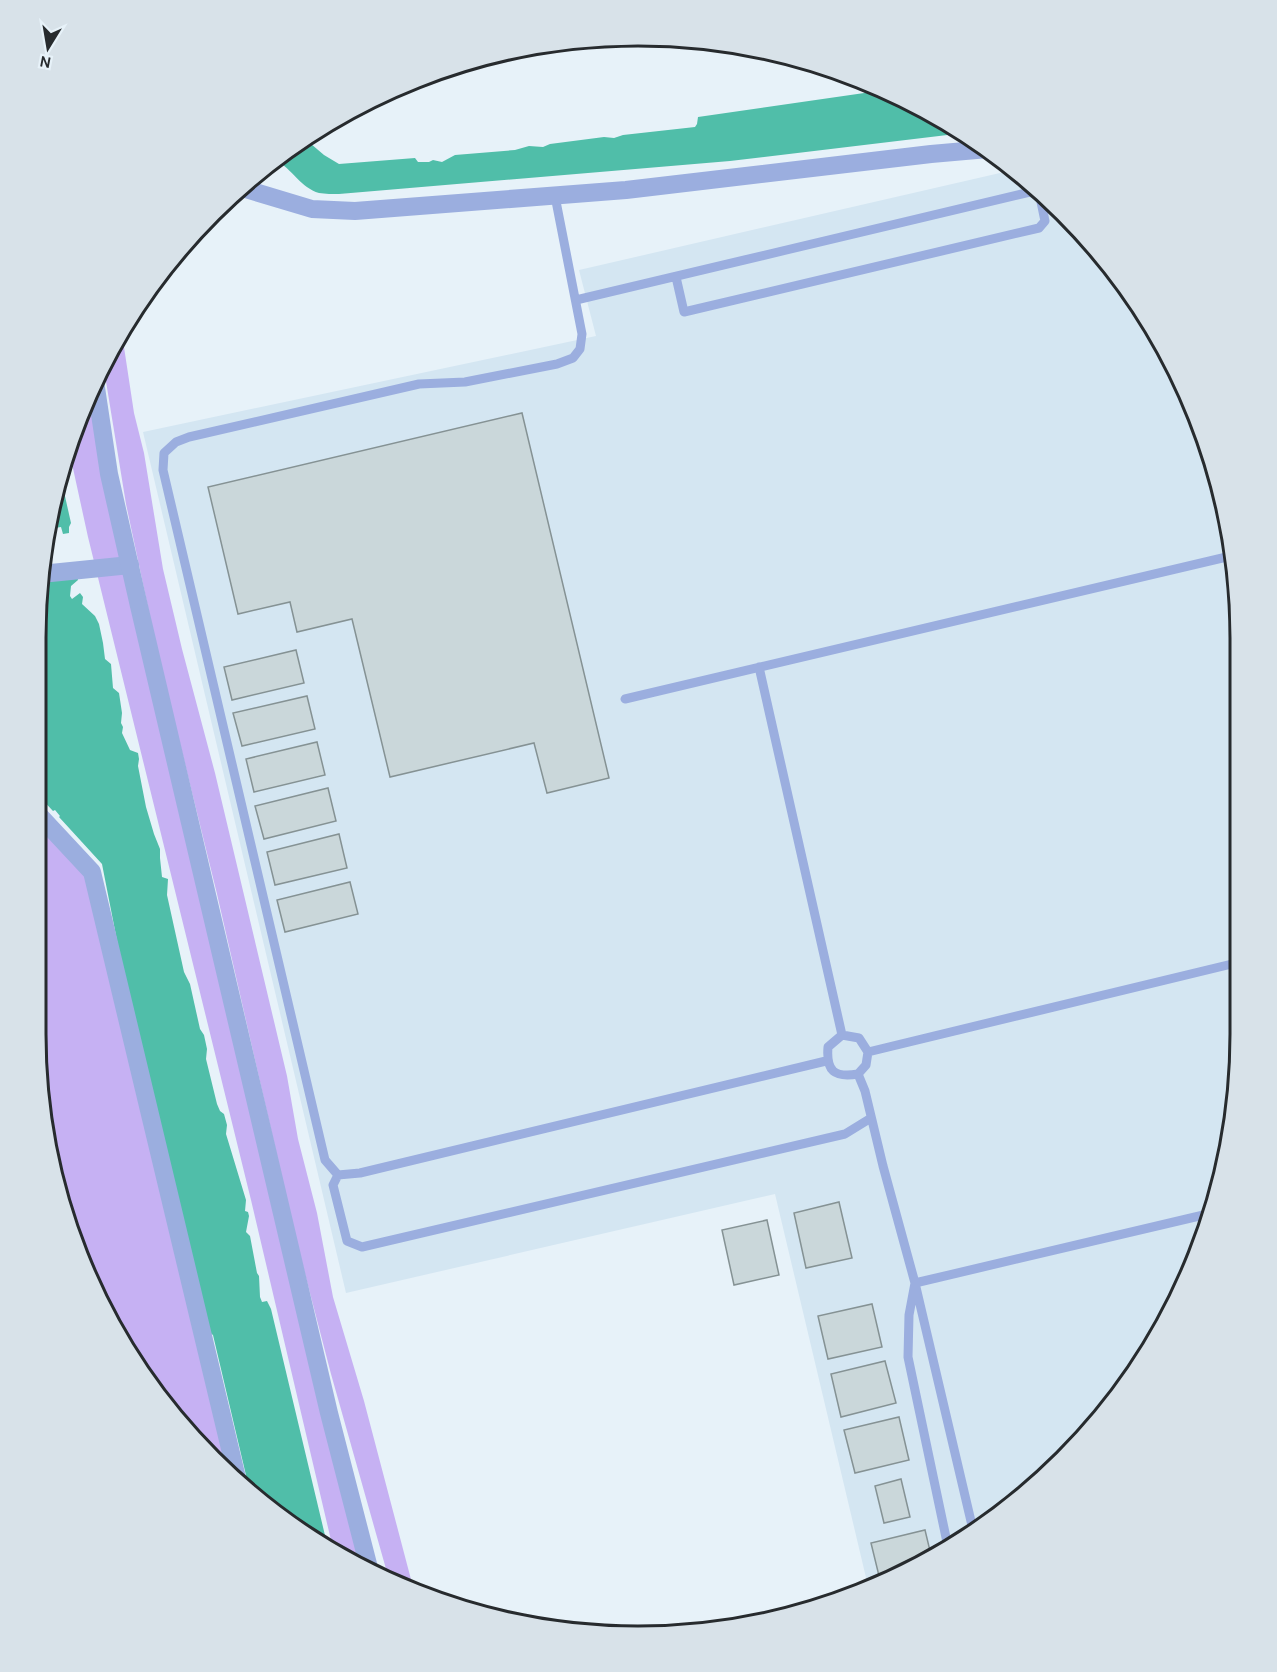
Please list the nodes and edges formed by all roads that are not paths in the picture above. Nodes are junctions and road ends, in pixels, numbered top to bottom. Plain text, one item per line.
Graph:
1 (974, 151) edge
2 (251, 191) edge
3 (1028, 192) edge
4 (555, 196) junction
5 (1042, 205) edge
6 (676, 276) junction
7 (576, 300) junction
8 (98, 399) edge
9 (1224, 557) edge
10 (130, 565) junction
11 (51, 573) edge
12 (759, 667) junction
13 (625, 699) dead end
14 (46, 822) edge
15 (1230, 964) edge
16 (842, 1035) junction
17 (868, 1052) junction
18 (826, 1061) junction
19 (858, 1074) junction
20 (871, 1118) junction
21 (338, 1175) junction
22 (1202, 1215) edge
23 (915, 1283) junction
24 (234, 1466) edge
25 (971, 1523) edge
26 (946, 1539) edge
27 (367, 1559) edge

1 - 4 street
2 - 4 street
3 - 6 lane
4 - 7 lane
5 - 6 lane
6 - 7 lane
7 - 21 lane
8 - 10 street
9 - 12 lane
10 - 11 street
10 - 27 street
12 - 13 lane
12 - 16 lane
14 - 24 street
15 - 17 lane
16 - 17 lane
16 - 18 lane
17 - 19 lane
18 - 19 lane
18 - 21 lane
19 - 20 lane
20 - 21 lane
20 - 23 lane
22 - 23 lane
23 - 25 lane
23 - 26 lane

